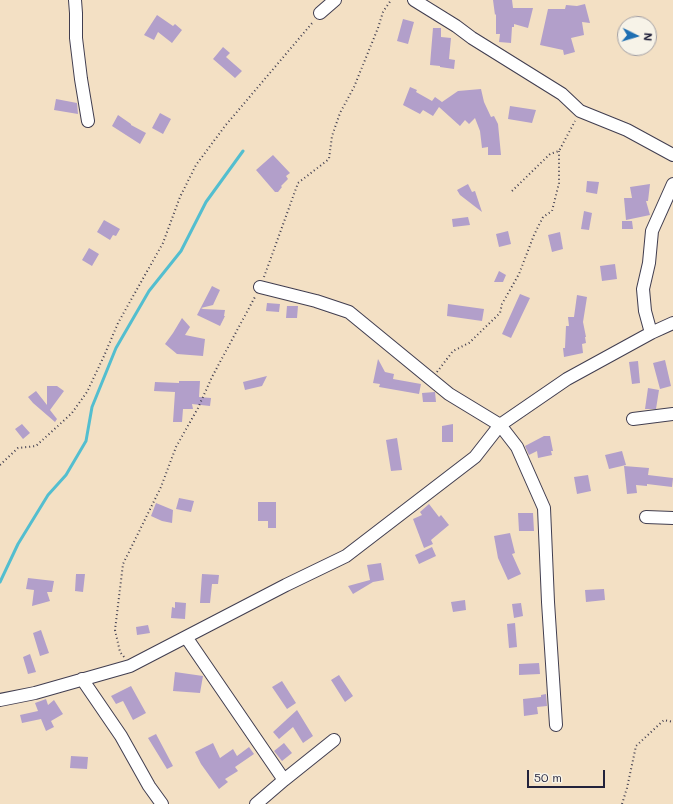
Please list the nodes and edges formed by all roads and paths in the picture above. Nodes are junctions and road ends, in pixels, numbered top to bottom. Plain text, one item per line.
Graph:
1 (75, 0) edge
2 (335, 0) edge
3 (391, 0) edge
4 (414, 0) edge
5 (320, 13) joint
6 (580, 111) junction
7 (88, 121) dead end
8 (559, 151) junction
9 (673, 155) edge
10 (673, 184) edge
11 (512, 192) dead end
12 (260, 287) junction
13 (673, 323) edge
14 (650, 333) junction
15 (432, 379) junction
16 (673, 414) edge
17 (634, 420) dead end
18 (500, 425) junction
19 (0, 465) edge
20 (646, 517) dead end
21 (673, 518) edge
22 (186, 637) junction
23 (130, 666) junction
24 (82, 679) junction
25 (0, 700) edge
26 (673, 722) edge
27 (556, 725) dead end
28 (334, 740) dead end
29 (284, 780) junction
30 (162, 804) edge
31 (256, 804) edge
32 (622, 804) edge

1 - 7 street
2 - 5 street
3 - 12 path
4 - 6 street
5 - 19 path
6 - 8 path
6 - 9 street
8 - 11 path
8 - 15 path
10 - 14 street
12 - 15 street
12 - 23 path
13 - 14 street
14 - 18 street
15 - 18 street
16 - 17 street
18 - 22 street
18 - 27 street
20 - 21 street
22 - 23 street
22 - 29 street
23 - 24 street
24 - 25 street
24 - 30 street
26 - 32 path
28 - 29 street
29 - 31 street

